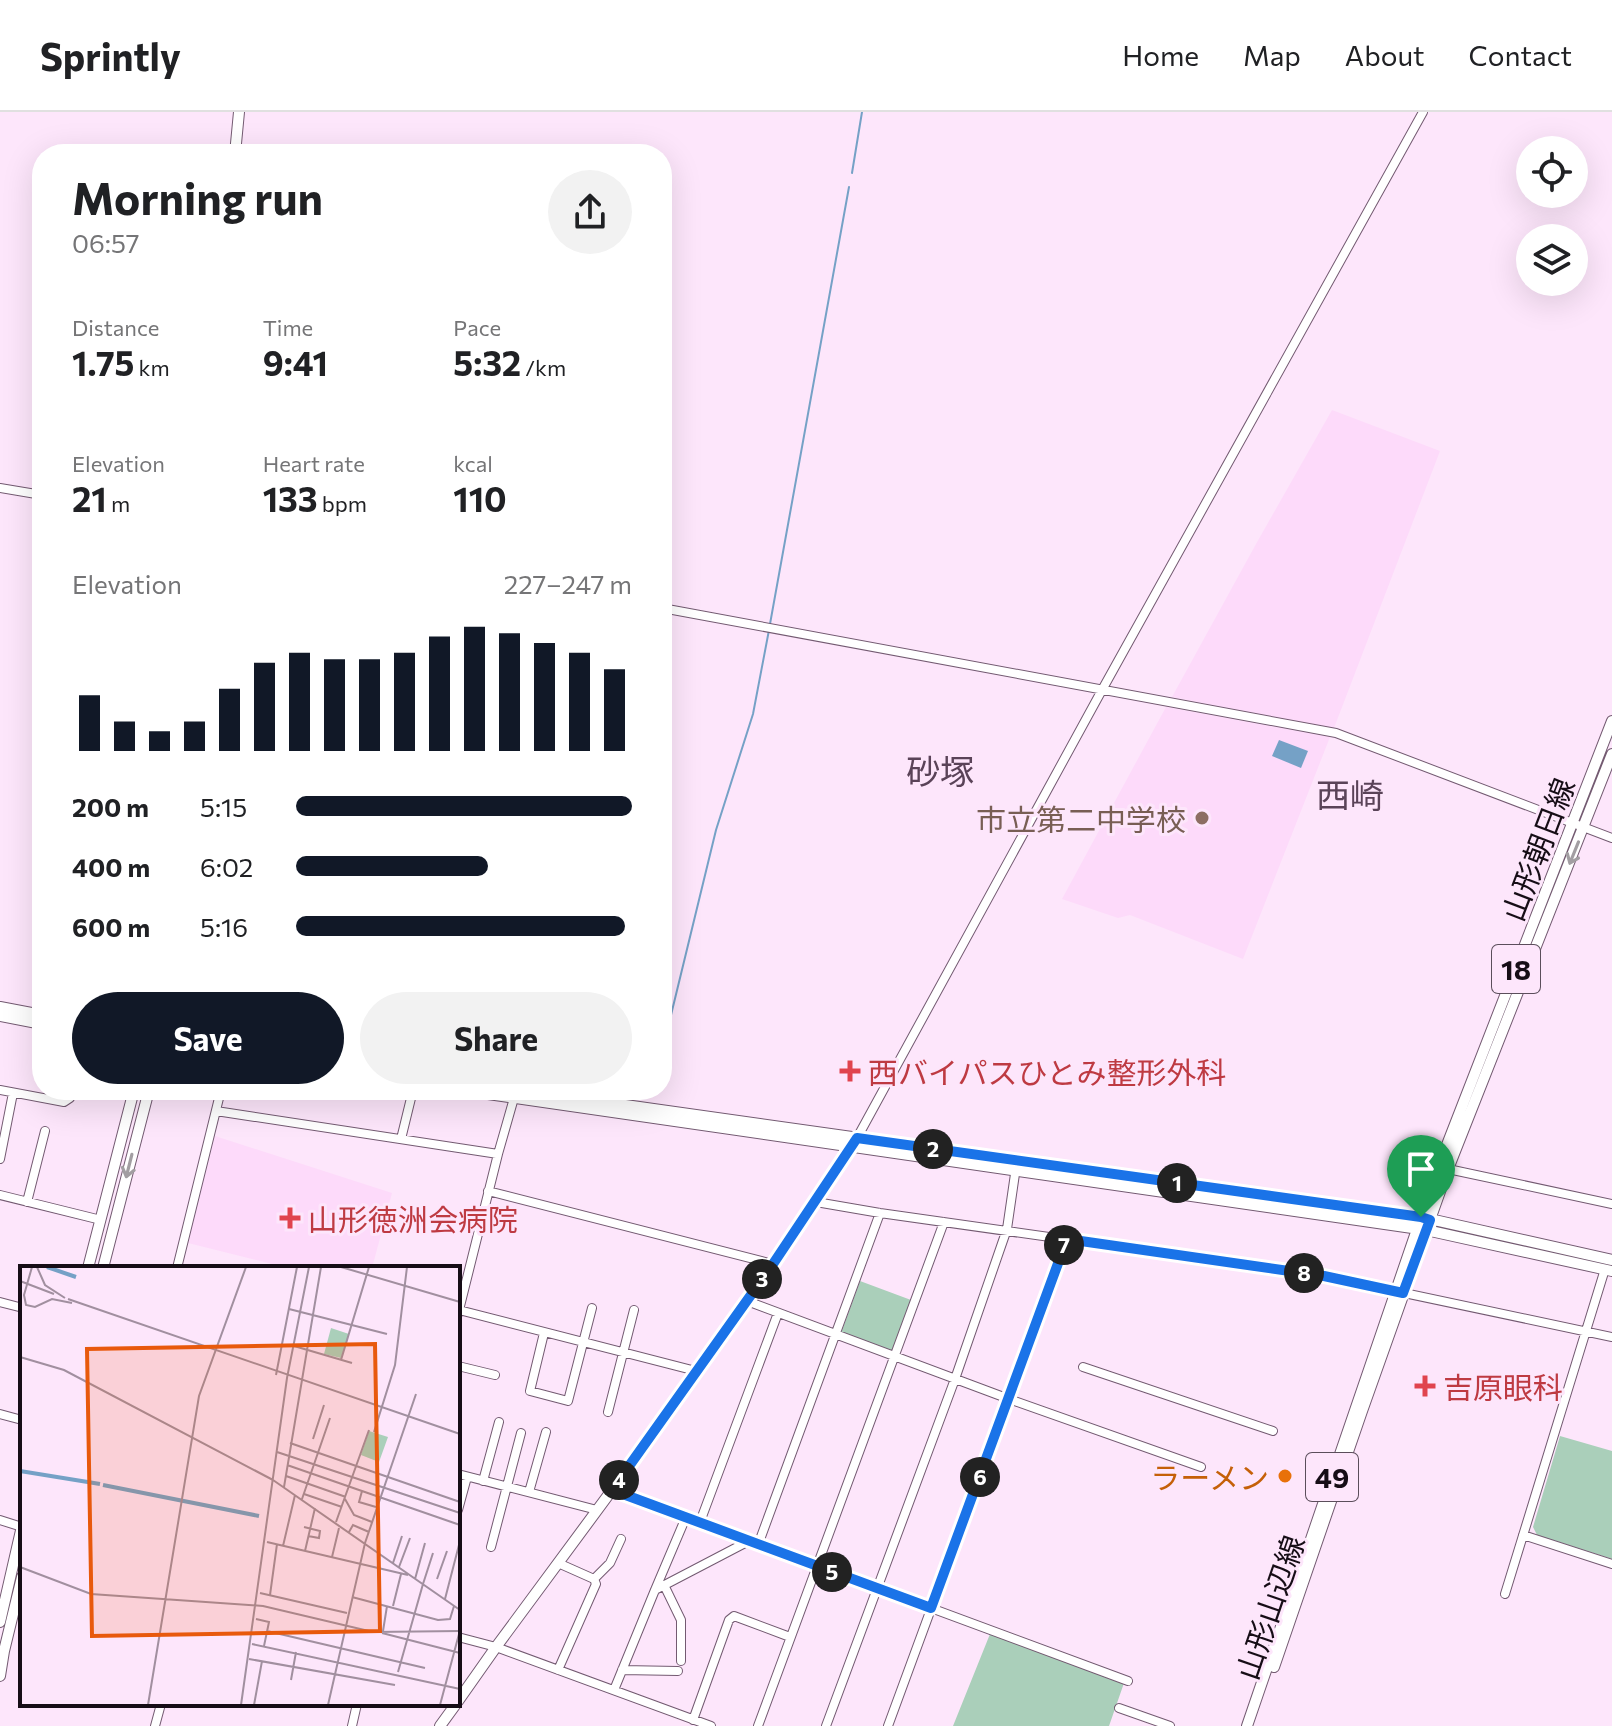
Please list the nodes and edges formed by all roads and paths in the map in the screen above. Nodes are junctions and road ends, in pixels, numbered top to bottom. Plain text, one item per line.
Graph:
1 (239, 112) edge
2 (1423, 112) edge
3 (236, 144) edge
4 (0, 488) edge
5 (32, 493) edge
6 (672, 610) edge
7 (1102, 690) junction
8 (1612, 721) edge
9 (1612, 754) edge
10 (1579, 826) junction
11 (1612, 838) edge
12 (0, 1007) edge
13 (32, 1013) edge
14 (0, 1016) edge
15 (32, 1022) edge
16 (0, 1090) edge
17 (13, 1093) junction
18 (32, 1096) edge
19 (131, 1100) edge
20 (146, 1100) edge
21 (219, 1100) edge
22 (411, 1100) edge
23 (514, 1100) edge
24 (557, 1100) edge
25 (216, 1111) junction
26 (45, 1131) dead end
27 (401, 1139) junction
28 (854, 1143) junction
29 (498, 1154) junction
30 (0, 1159) edge
31 (1017, 1166) junction
32 (1448, 1169) junction
33 (488, 1191) junction
34 (0, 1195) edge
35 (27, 1202) junction
36 (816, 1202) junction
37 (1612, 1204) edge
38 (880, 1213) junction
39 (101, 1220) junction
40 (944, 1222) junction
41 (1424, 1224) junction
42 (1007, 1229) junction
43 (1067, 1239) junction
44 (773, 1264) junction
45 (89, 1266) edge
46 (104, 1266) edge
47 (177, 1266) edge
48 (1610, 1267) edge
49 (1399, 1292) junction
50 (747, 1301) junction
51 (0, 1302) edge
52 (460, 1304) edge
53 (19, 1307) dead end
54 (592, 1308) dead end
55 (634, 1310) dead end
56 (460, 1312) edge
57 (778, 1313) junction
58 (1586, 1332) junction
59 (544, 1333) junction
60 (836, 1335) junction
61 (1612, 1337) edge
62 (583, 1343) junction
63 (623, 1353) junction
64 (894, 1357) junction
65 (460, 1366) edge
66 (1083, 1367) dead end
67 (696, 1371) junction
68 (495, 1375) dead end
69 (955, 1379) junction
70 (1009, 1399) junction
71 (608, 1412) dead end
72 (0, 1414) edge
73 (20, 1419) edge
74 (499, 1422) dead end
75 (1273, 1431) dead end
76 (546, 1432) dead end
77 (521, 1433) dead end
78 (1201, 1467) dead end
79 (462, 1476) edge
80 (483, 1481) junction
81 (507, 1487) junction
82 (612, 1490) junction
83 (529, 1492) junction
84 (597, 1510) junction
85 (686, 1517) junction
86 (0, 1520) edge
87 (700, 1522) junction
88 (20, 1526) edge
89 (1523, 1535) junction
90 (20, 1536) edge
91 (621, 1539) dead end
92 (747, 1542) junction
93 (758, 1545) junction
94 (491, 1547) dead end
95 (558, 1563) junction
96 (1612, 1564) edge
97 (817, 1567) junction
98 (594, 1579) junction
99 (20, 1585) edge
100 (664, 1585) junction
101 (877, 1588) junction
102 (655, 1590) junction
103 (1505, 1594) dead end
104 (931, 1608) junction
105 (0, 1622) edge
106 (790, 1637) junction
107 (460, 1638) edge
108 (496, 1647) junction
109 (681, 1661) dead end
110 (558, 1670) junction
111 (622, 1670) junction
112 (678, 1671) dead end
113 (0, 1676) edge
114 (1128, 1681) dead end
115 (614, 1690) junction
116 (460, 1698) edge
117 (160, 1706) edge
118 (357, 1706) edge
119 (454, 1706) edge
120 (1119, 1708) dead end
121 (693, 1720) junction
122 (155, 1726) edge
123 (352, 1726) edge
124 (440, 1726) edge
125 (711, 1726) edge
126 (758, 1726) edge
127 (826, 1726) edge
128 (888, 1726) edge
129 (1170, 1726) edge
130 (1247, 1726) edge
131 (1255, 1726) edge

1 - 3 main road
2 - 7 street
4 - 5 street
6 - 7 street
7 - 10 street
7 - 28 street
8 - 10 main road, 山形朝日線 / 18
9 - 10 main road, 山形朝日線 / 18
10 - 11 street
10 -> 32 main road, 山形朝日線 / 18
10 - 41 main road, 山形朝日線 / 18
12 - 13 main road
14 - 15 main road
16 - 17 street
17 - 18 street
17 - 30 street
19 - 39 main road
20 -> 46 main road
21 - 25 street
22 - 27 street
23 - 29 street
24 - 28 main road
25 - 27 street
25 - 47 street
26 - 35 street
27 - 29 street
28 - 31 main road
28 - 36 main road
29 - 33 street
31 - 41 main road
31 - 42 street
32 - 37 street
32 - 41 main road, 山形朝日線 / 18
33 - 44 street
33 - 52 street
34 - 35 street
35 - 39 street
36 - 38 street
36 - 44 main road
38 - 40 street
38 - 60 street
39 - 45 main road
40 - 42 street
40 - 64 street
41 - 48 main road
41 - 49 main road, 山形山辺線 / 49
42 - 43 street
42 - 69 street
43 - 49 street
43 - 70 street
44 - 50 main road
48 - 58 street
49 - 58 street
49 - 130 main road, 山形山辺線 / 49
49 - 131 main road, 山形山辺線 / 49
50 - 57 street
50 - 67 main road
51 - 53 street
54 - 62 street
55 - 63 street
56 - 59 street
57 - 60 street
57 - 87 street
58 - 61 street
58 - 89 street
59 - 62 street
59 - 62 street
60 - 64 street
60 - 93 street
62 - 63 street
63 - 67 street
63 - 71 street
64 - 69 street
64 - 97 street
65 - 68 street
66 - 75 street
67 - 82 main road
69 - 70 street
69 - 101 street
70 - 78 street
70 - 104 street
72 - 73 street
74 - 80 street
76 - 83 street
77 - 81 street
79 - 80 street
80 - 81 street
81 - 83 street
81 - 94 street
82 - 84 main road
82 - 85 street
83 - 84 street
84 - 95 main road
85 - 87 street
85 - 102 street
86 - 88 street
87 - 92 street
89 - 96 street
89 - 103 street
90 - 105 main road
91 - 98 street
92 - 93 street
92 - 100 street
93 - 97 street
95 - 98 street
95 - 108 main road
97 - 101 street
97 - 106 street
98 - 110 street
99 - 113 main road
100 - 102 street
100 - 109 street
101 - 104 street
101 - 127 street
102 - 111 street
104 - 114 street
104 - 128 street
106 - 121 street
106 - 126 street
107 - 108 street
108 - 110 street
108 - 116 main road
110 - 115 street
111 - 112 street
111 - 115 street
115 - 121 street
117 - 122 street
118 - 123 street
119 - 124 main road
120 - 129 street
121 - 125 street

